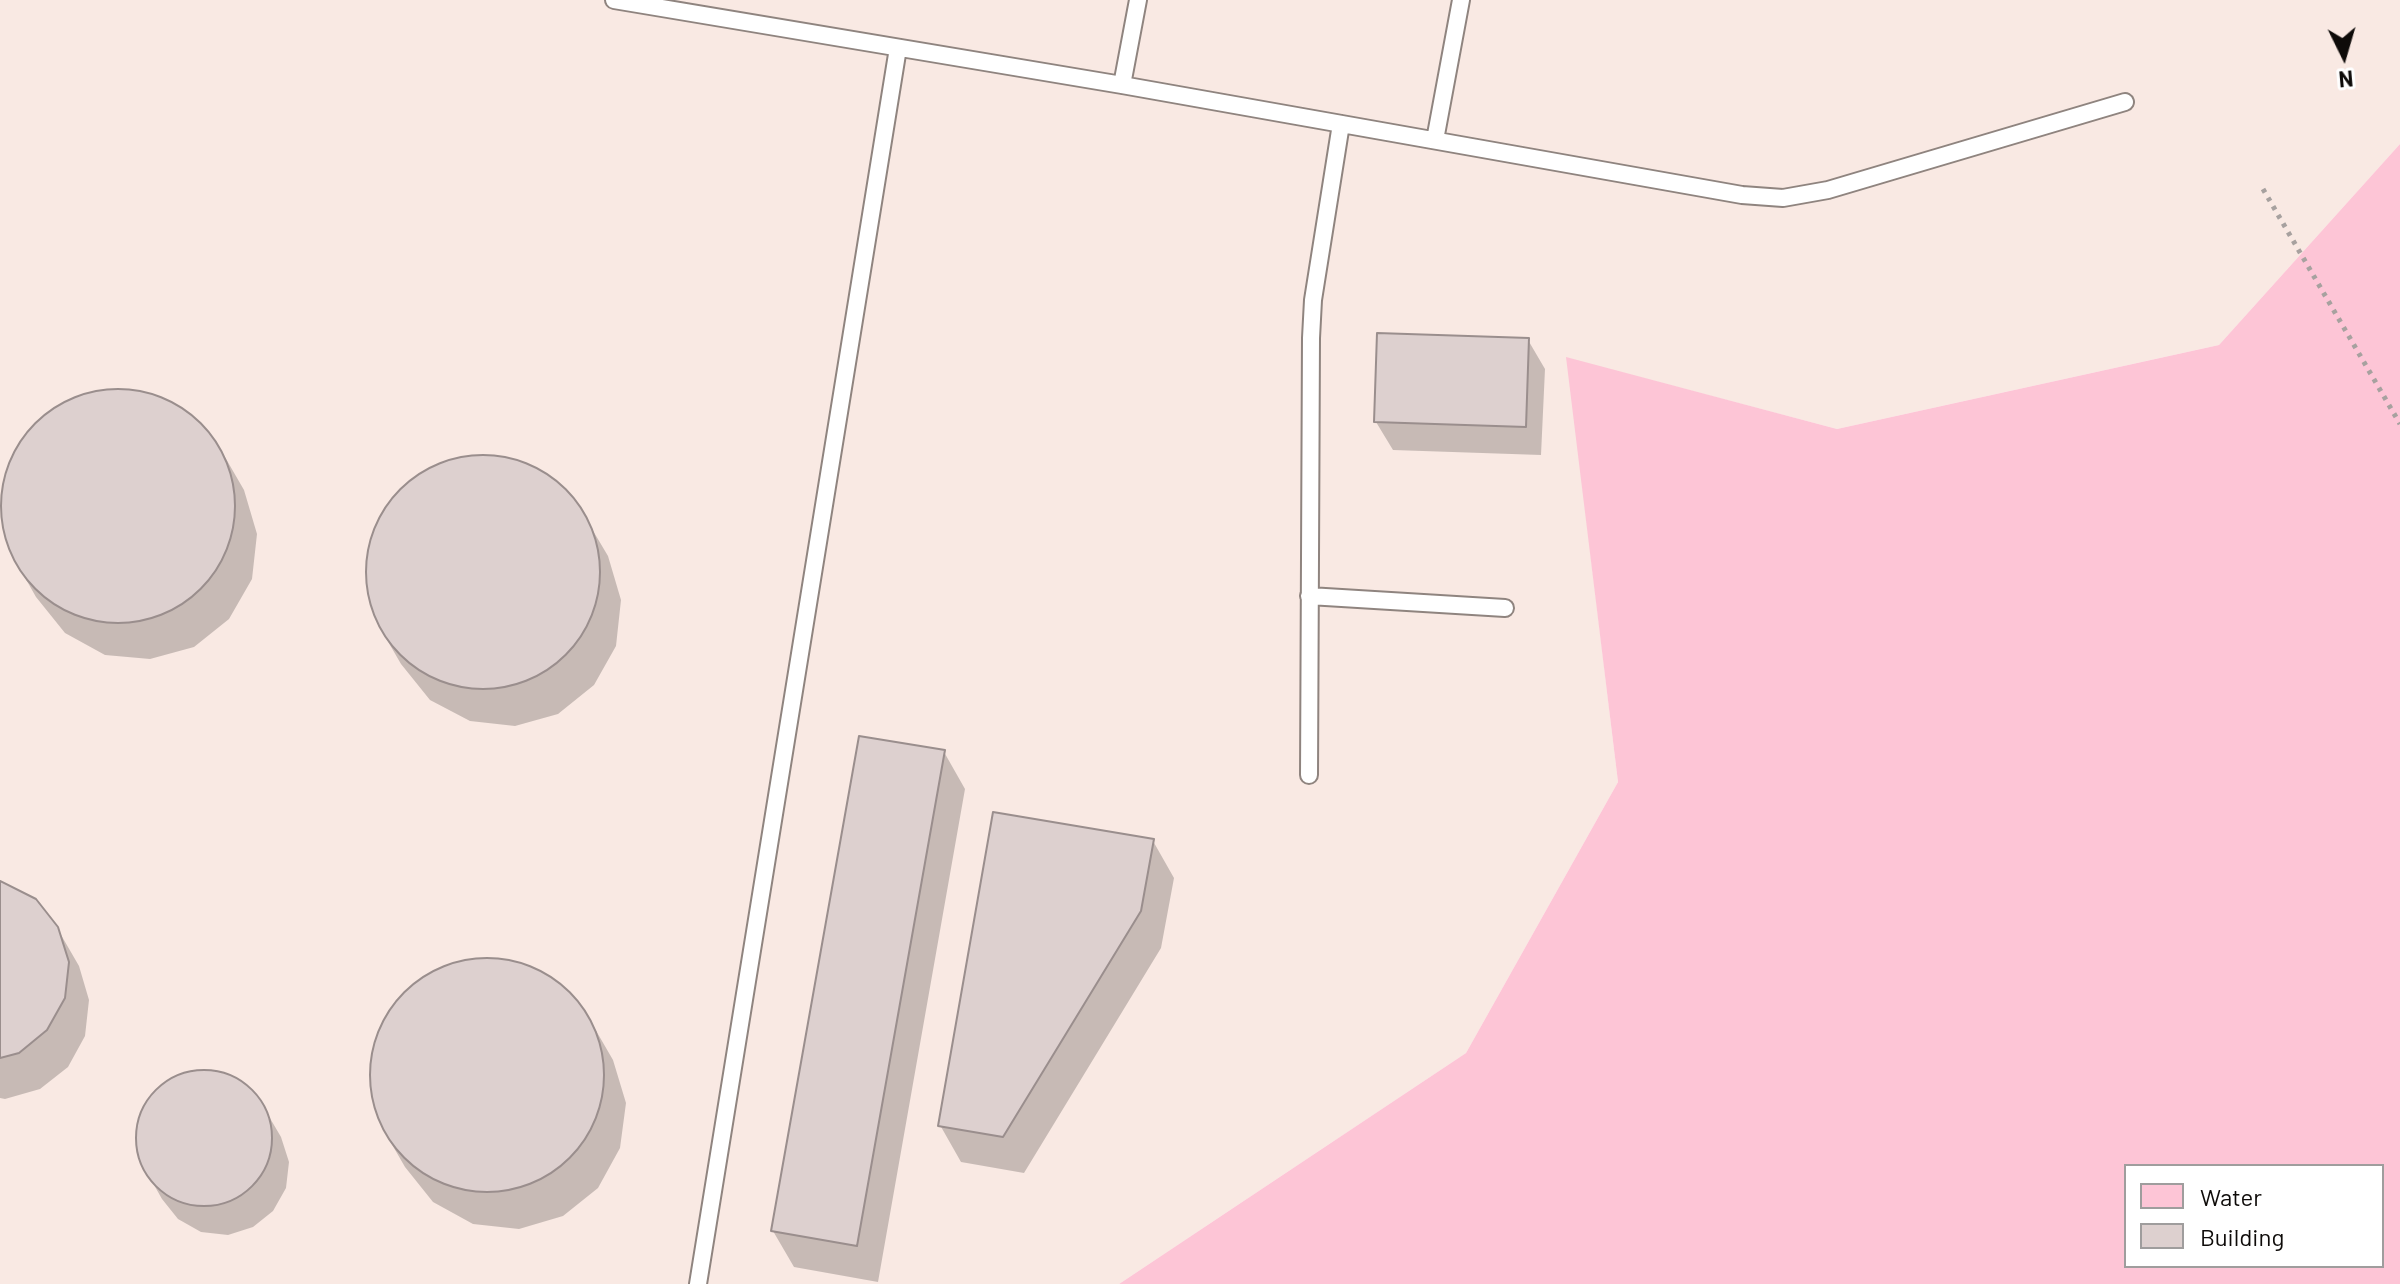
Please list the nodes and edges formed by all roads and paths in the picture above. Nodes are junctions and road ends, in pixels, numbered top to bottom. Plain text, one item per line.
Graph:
1 (614, 0) edge
2 (1138, 0) edge
3 (1461, 0) edge
4 (898, 48) junction
5 (1122, 85) junction
6 (2125, 102) dead end
7 (1341, 124) junction
8 (1435, 140) junction
9 (2263, 189) dead end
10 (2400, 424) edge
11 (1309, 596) junction
12 (1505, 608) dead end
13 (1309, 775) dead end
14 (698, 1284) edge

1 - 4 lane
2 - 5 lane
3 - 8 lane
4 - 5 lane
4 - 14 lane
5 - 7 lane
6 - 8 lane
7 - 8 lane
7 - 11 lane
9 - 10 path
11 - 12 lane
11 - 13 lane

